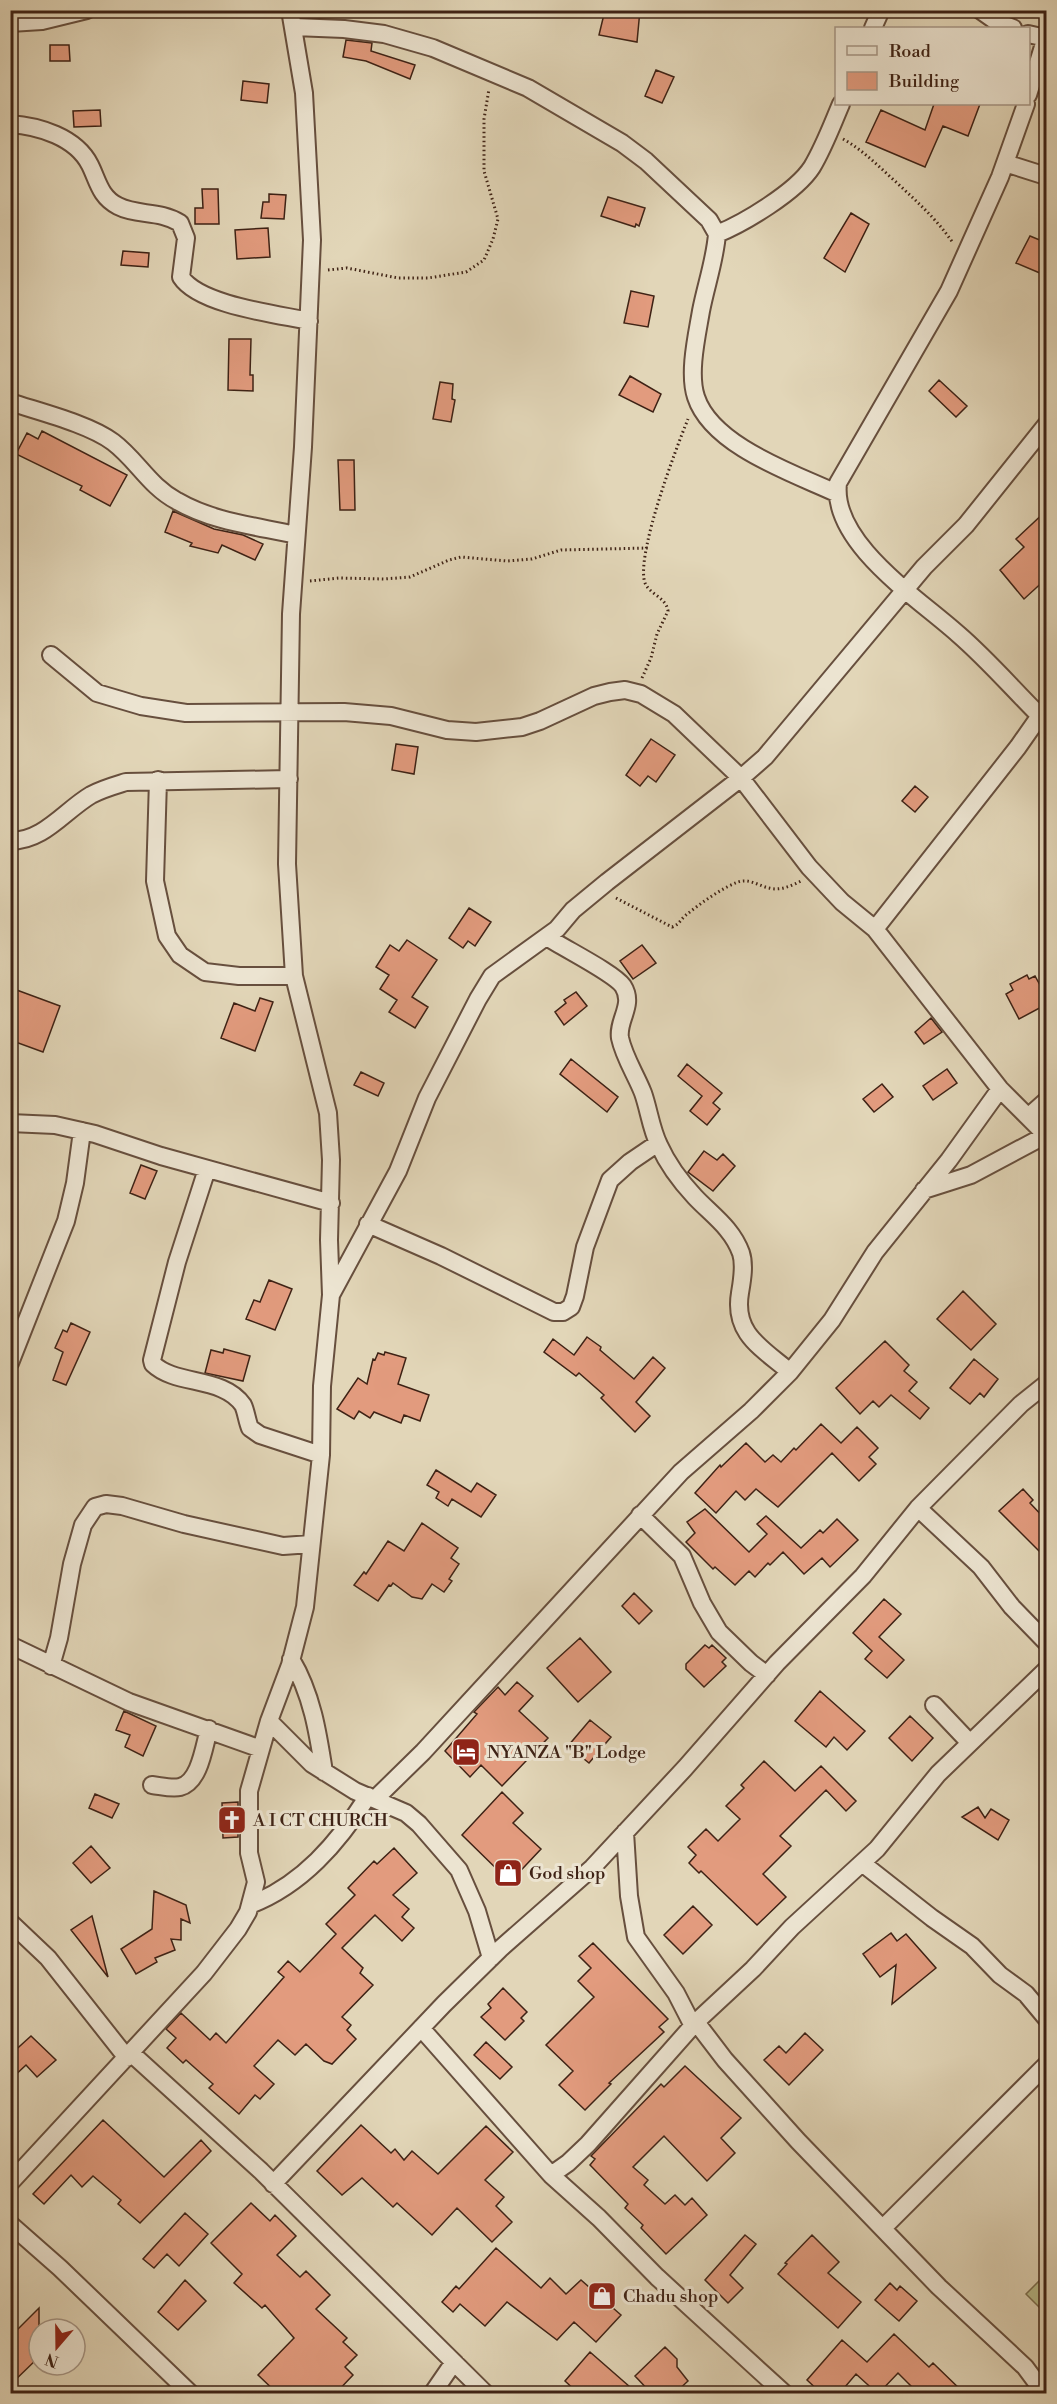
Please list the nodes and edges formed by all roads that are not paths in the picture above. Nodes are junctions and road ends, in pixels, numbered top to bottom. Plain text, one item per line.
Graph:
1 (87, 10) edge
2 (881, 10) edge
3 (980, 10) edge
4 (292, 19) edge
5 (10, 23) edge
6 (873, 27) edge
7 (1010, 27) edge
8 (1030, 34) edge
9 (1046, 37) edge
10 (1030, 92) edge
11 (841, 105) edge
12 (1026, 105) edge
13 (10, 124) edge
14 (1005, 163) junction
15 (1047, 176) edge
16 (717, 234) junction
17 (309, 321) junction
18 (10, 402) edge
19 (1047, 425) edge
20 (836, 493) junction
21 (296, 535) junction
22 (906, 589) junction
23 (51, 655) dead end
24 (1043, 711) edge
25 (291, 712) junction
26 (741, 778) junction
27 (289, 779) junction
28 (158, 780) junction
29 (10, 841) edge
30 (875, 929) junction
31 (547, 937) junction
32 (294, 976) junction
33 (1000, 1089) junction
34 (1047, 1101) edge
35 (1028, 1117) junction
36 (10, 1123) edge
37 (82, 1131) junction
38 (1047, 1135) edge
39 (658, 1143) junction
40 (207, 1169) junction
41 (924, 1190) junction
42 (331, 1203) junction
43 (368, 1224) junction
44 (331, 1295) junction
45 (10, 1364) edge
46 (790, 1372) junction
47 (1047, 1384) edge
48 (321, 1455) junction
49 (918, 1508) junction
50 (640, 1515) junction
51 (311, 1544) junction
52 (1047, 1642) edge
53 (10, 1645) edge
54 (291, 1659) junction
55 (51, 1666) junction
56 (1047, 1670) edge
57 (767, 1675) junction
58 (934, 1705) dead end
59 (269, 1721) junction
60 (209, 1729) junction
61 (970, 1743) junction
62 (261, 1749) junction
63 (324, 1772) junction
64 (152, 1785) dead end
65 (371, 1798) junction
66 (625, 1833) junction
67 (862, 1863) junction
68 (250, 1905) junction
69 (10, 1922) edge
70 (491, 1958) junction
71 (1047, 2018) edge
72 (694, 2024) junction
73 (421, 2028) junction
74 (129, 2056) junction
75 (1047, 2065) edge
76 (551, 2175) junction
77 (10, 2183) edge
78 (273, 2184) junction
79 (10, 2224) edge
80 (883, 2228) junction
81 (454, 2362) junction
82 (191, 2394) edge
83 (432, 2394) edge
84 (486, 2394) edge
85 (785, 2394) edge
86 (1045, 2394) edge

1 - 5 street
2 - 6 street
3 - 7 street
4 - 16 street
4 - 17 street
8 - 9 street
9 - 10 street
11 - 16 street
12 - 14 street
13 - 17 street
14 - 15 street
14 - 20 street
16 - 20 street
17 - 21 street
18 - 21 street
19 - 22 street
20 - 22 street
21 - 25 street
22 - 24 street
22 - 26 street
23 - 25 street
24 - 30 street
25 - 26 street
25 - 27 street
26 - 30 street
26 - 31 street
27 - 28 street
27 - 32 street
28 - 29 street
28 - 32 street
30 - 33 street
31 - 39 street
31 - 43 street
32 - 42 street
33 - 35 street
33 - 41 street
34 - 35 street
35 - 38 street
36 - 37 street
37 - 40 street
37 - 45 street
38 - 41 street
39 - 43 street
39 - 46 street
40 - 42 street
40 - 48 street
41 - 46 street
42 - 44 street
43 - 44 street
44 - 48 street
46 - 50 street
47 - 49 street
48 - 51 street
49 - 52 street
49 - 57 street
50 - 57 street
50 - 65 street
51 - 54 street
51 - 55 street
53 - 55 street
54 - 59 street
54 - 63 street
55 - 60 street
56 - 61 street
57 - 66 street
58 - 61 street
59 - 62 street
59 - 63 street
60 - 62 street
60 - 64 street
61 - 67 street
62 - 68 street
63 - 65 street
65 - 68 street
65 - 70 street
66 - 70 street
66 - 72 street
67 - 71 street
67 - 72 street
68 - 74 street
69 - 74 street
70 - 73 street
72 - 76 street
72 - 80 street
73 - 76 street
73 - 78 street
74 - 77 street
74 - 78 street
75 - 80 street
76 - 85 street
78 - 81 street
79 - 82 street
80 - 86 street
81 - 83 street
81 - 84 street

